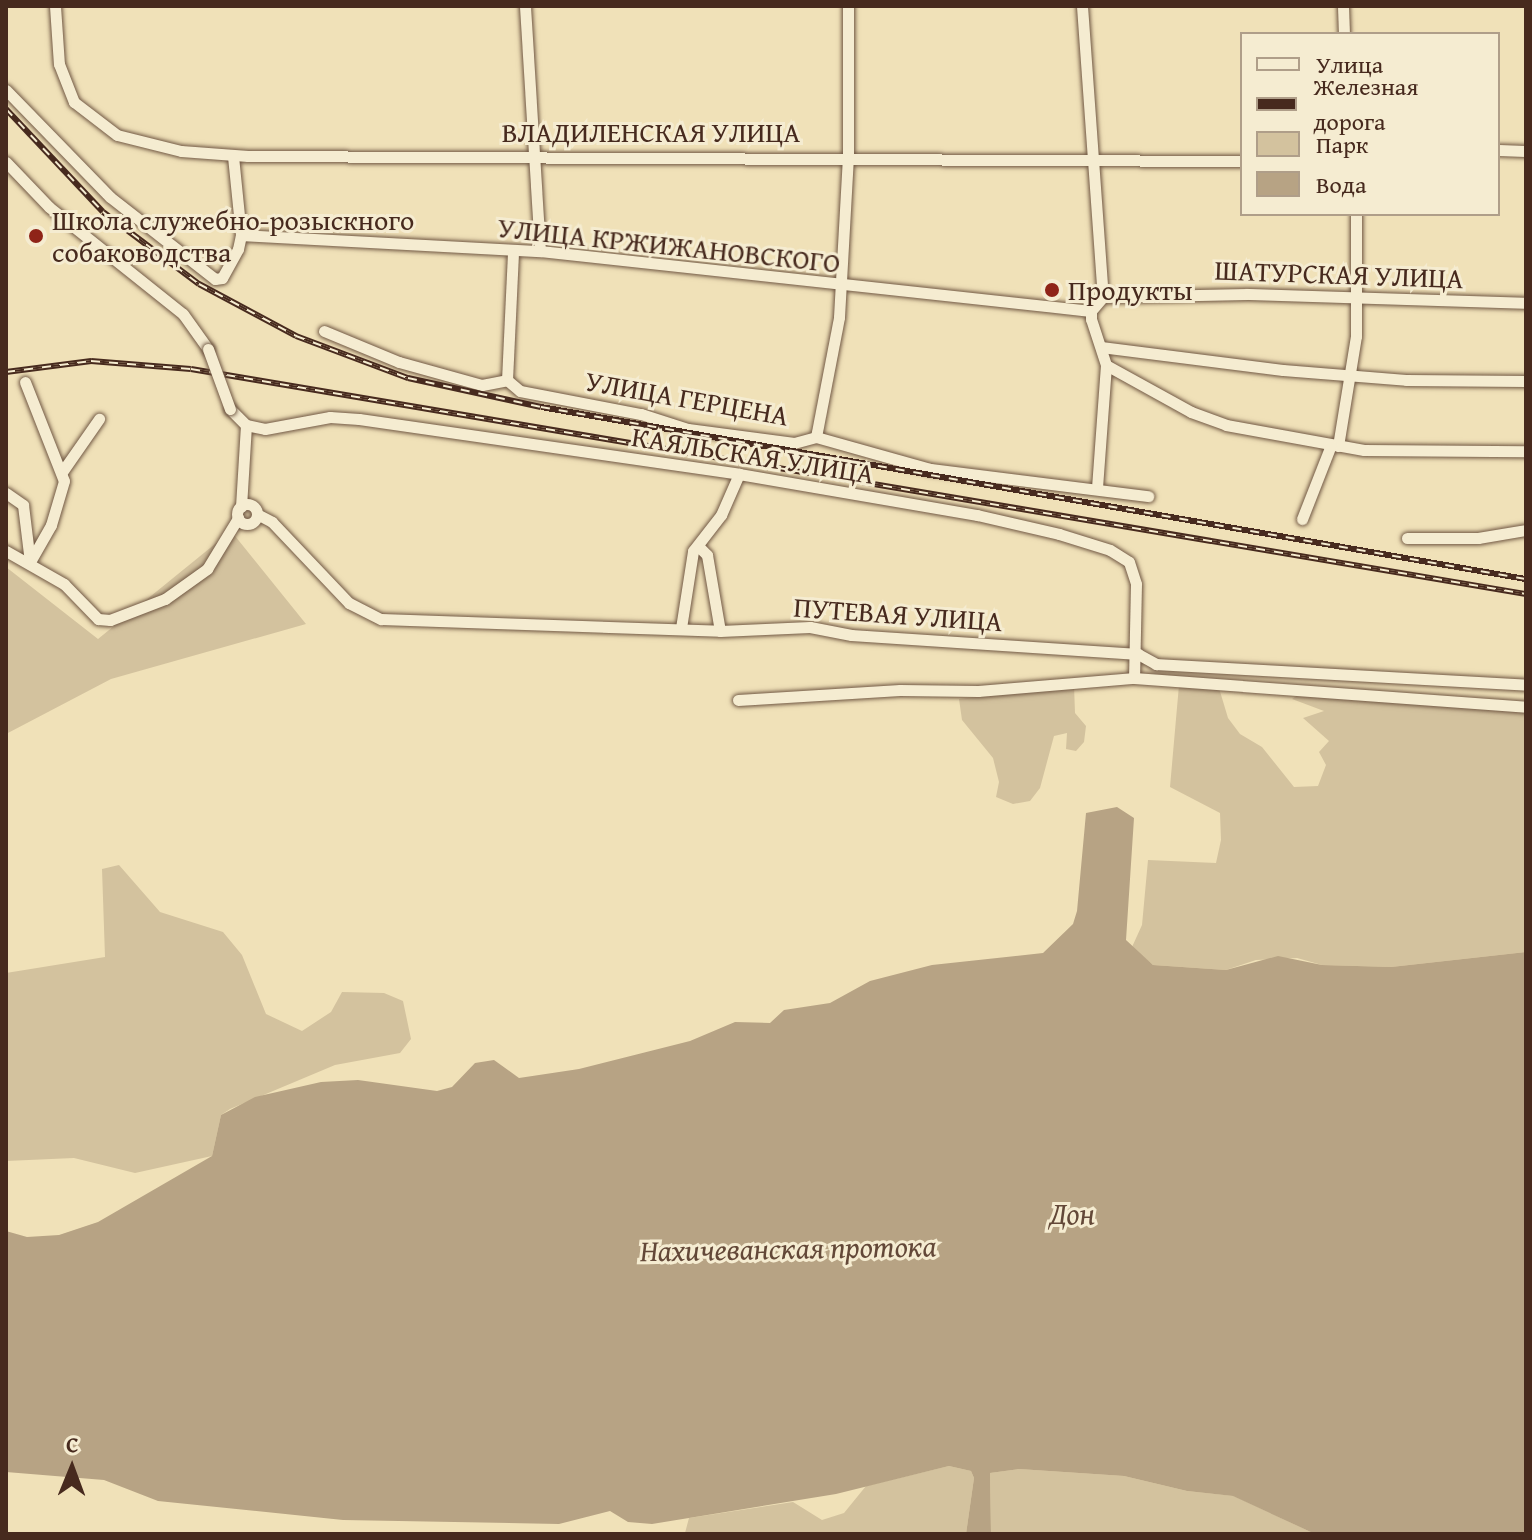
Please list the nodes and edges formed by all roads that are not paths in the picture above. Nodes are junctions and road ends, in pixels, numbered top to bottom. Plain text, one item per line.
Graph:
1 (55, 6) edge
2 (525, 6) edge
3 (848, 6) edge
4 (1082, 6) edge
5 (1343, 6) edge
6 (1344, 32) edge
7 (6, 90) edge
8 (1500, 150) edge
9 (1526, 151) edge
10 (534, 155) junction
11 (233, 156) junction
12 (848, 157) junction
13 (1091, 157) junction
14 (1240, 161) edge
15 (6, 162) edge
16 (1356, 216) edge
17 (241, 235) junction
18 (540, 251) junction
19 (513, 252) junction
20 (841, 287) junction
21 (1103, 297) junction
22 (1358, 300) junction
23 (1526, 303) edge
24 (1091, 311) junction
25 (324, 331) dead end
26 (1101, 347) junction
27 (1106, 365) junction
28 (1352, 374) junction
29 (507, 380) junction
30 (1526, 381) edge
31 (25, 382) dead end
32 (99, 419) dead end
33 (246, 425) junction
34 (816, 437) junction
35 (1335, 446) junction
36 (1526, 451) edge
37 (62, 472) junction
38 (739, 474) junction
39 (1097, 487) junction
40 (6, 493) edge
41 (1148, 496) dead end
42 (247, 511) junction
43 (1302, 519) dead end
44 (1526, 530) edge
45 (1407, 538) dead end
46 (698, 546) junction
47 (6, 551) edge
48 (30, 562) junction
49 (681, 628) junction
50 (720, 631) junction
51 (1138, 654) junction
52 (1134, 678) junction
53 (1526, 685) edge
54 (738, 700) dead end
55 (1526, 707) edge

1 - 11 street, ВЛАДИЛЕНСКАЯ УЛИЦА
2 - 10 street
3 - 12 street
4 - 13 street
5 - 6 street
7 - 17 street
8 - 9 street
10 - 11 street, ВЛАДИЛЕНСКАЯ УЛИЦА
10 - 12 street, ВЛАДИЛЕНСКАЯ УЛИЦА
10 - 18 street
11 - 17 street
12 - 13 street, ВЛАДИЛЕНСКАЯ УЛИЦА
12 - 20 street
13 - 14 street, ВЛАДИЛЕНСКАЯ УЛИЦА
13 - 21 street
15 - 33 street, bridge
16 - 22 street
17 - 19 street, УЛИЦА КРЖИЖАНОВСКОГО
18 - 19 street, УЛИЦА КРЖИЖАНОВСКОГО
18 - 20 street, УЛИЦА КРЖИЖАНОВСКОГО
19 - 29 street
20 - 24 street, УЛИЦА КРЖИЖАНОВСКОГО
20 - 34 street
21 - 22 street, ШАТУРСКАЯ УЛИЦА
21 - 24 street
22 - 23 street, ШАТУРСКАЯ УЛИЦА
22 - 28 street
24 - 26 street
25 - 29 street, УЛИЦА ГЕРЦЕНА
26 - 27 street
26 - 28 street
27 - 35 street
27 - 39 street
28 - 30 street
28 - 35 street
29 - 34 street, УЛИЦА ГЕРЦЕНА
31 - 37 street
32 - 37 street
33 - 38 street, КАЯЛЬСКАЯ УЛИЦА
33 - 42 street
34 - 39 street, УЛИЦА ГЕРЦЕНА
35 - 36 street
35 - 43 street
37 - 48 street
38 - 46 street
38 - 51 street, КАЯЛЬСКАЯ УЛИЦА
39 - 41 street, УЛИЦА ГЕРЦЕНА
40 - 48 street
42 - 48 street
42 - 49 street, ПУТЕВАЯ УЛИЦА
44 - 45 street
46 - 49 street
46 - 50 street
47 - 48 street
49 - 50 street, ПУТЕВАЯ УЛИЦА
50 - 51 street, ПУТЕВАЯ УЛИЦА
51 - 52 street, КАЯЛЬСКАЯ УЛИЦА
51 - 53 street, ПУТЕВАЯ УЛИЦА
52 - 54 street
52 - 55 street

